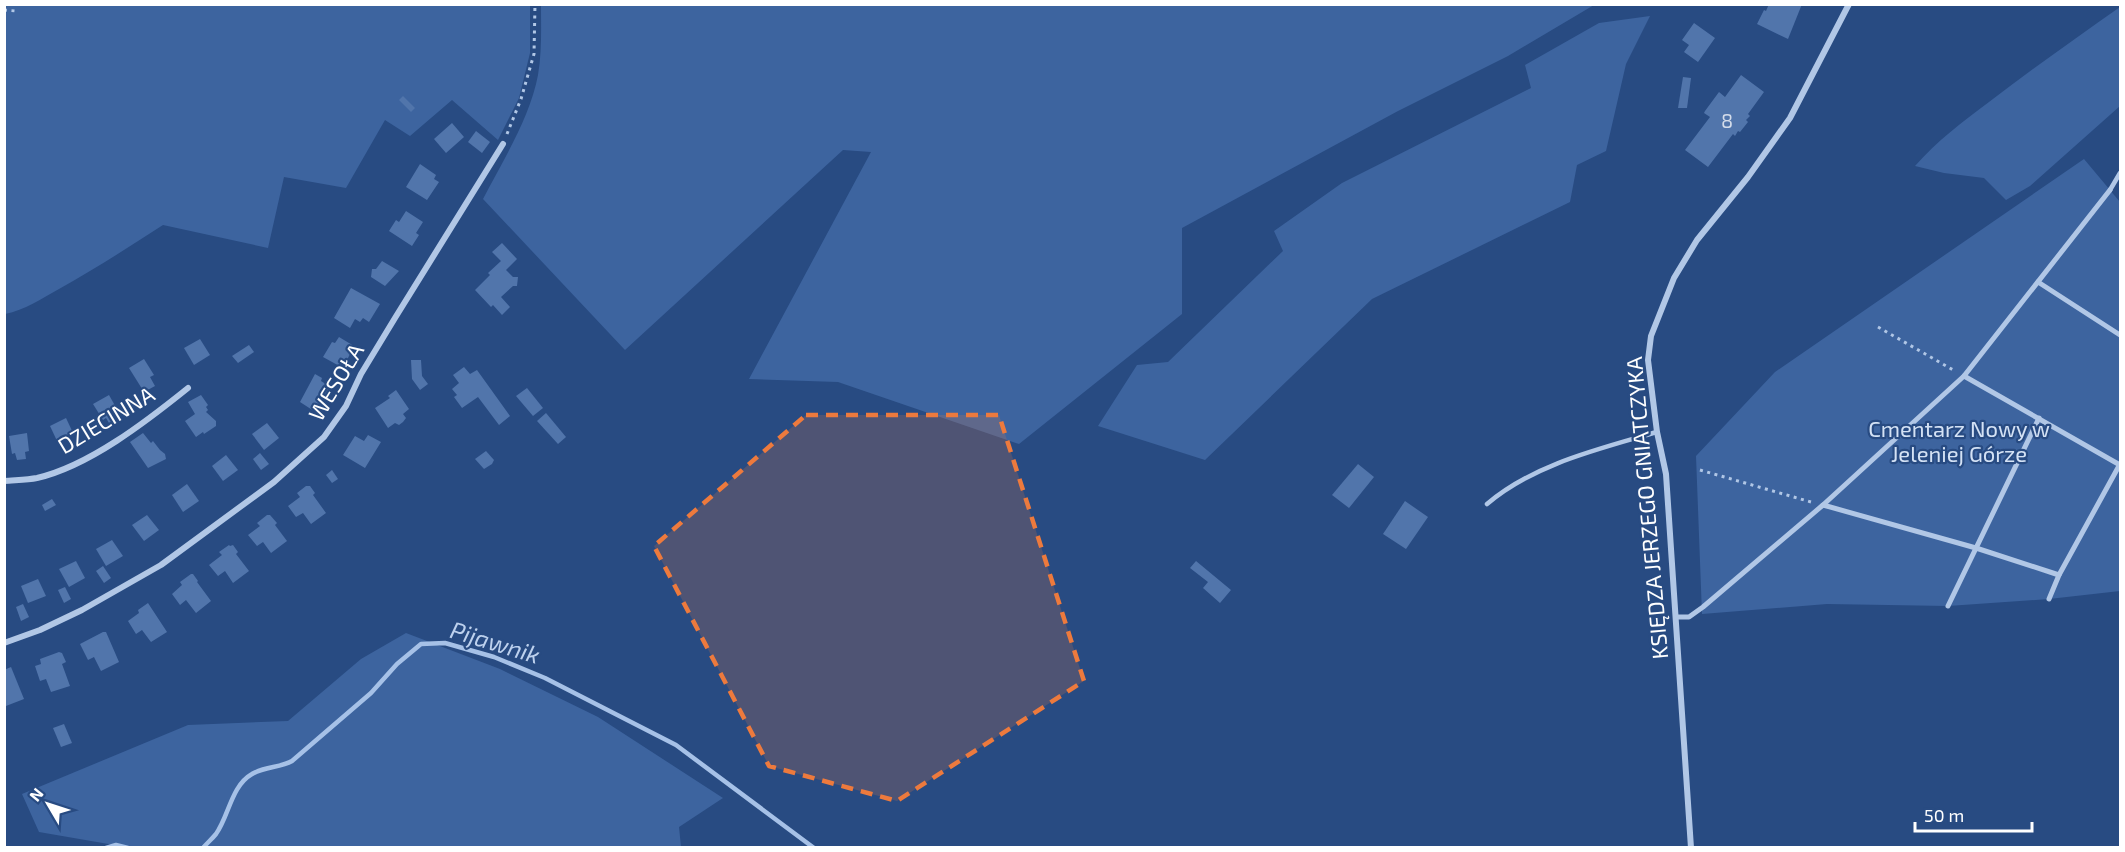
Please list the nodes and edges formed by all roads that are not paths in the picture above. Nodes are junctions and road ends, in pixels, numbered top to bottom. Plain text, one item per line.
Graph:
1 (1849, 4) edge
2 (503, 144) road end
3 (2121, 173) edge
4 (2110, 190) joint
5 (2038, 282) junction
6 (2121, 334) edge
7 (1964, 376) junction
8 (188, 388) dead end
9 (2039, 418) junction
10 (1657, 432) junction
11 (2120, 465) edge
12 (4, 481) edge
13 (1487, 504) dead end
14 (1823, 505) junction
15 (1976, 548) junction
16 (2059, 575) junction
17 (2049, 599) dead end
18 (1948, 606) dead end
19 (1677, 617) junction
20 (4, 643) edge
21 (1691, 848) edge

1 - 10 street, KSIĘDZA JERZEGO GNIATCZYKA
2 - 20 street, WESOŁA
3 - 4 lane
4 - 5 street
5 - 6 street
5 - 7 street
7 - 9 street
7 - 14 street
8 - 12 street, DZIECINNA
9 - 11 street
9 - 15 street
10 - 13 lane
10 - 19 street, KSIĘDZA JERZEGO GNIATCZYKA
11 - 16 street
14 - 15 street
14 - 19 street
15 - 16 street
15 - 18 street
16 - 17 street
19 - 21 street, KSIĘDZA JERZEGO GNIATCZYKA

